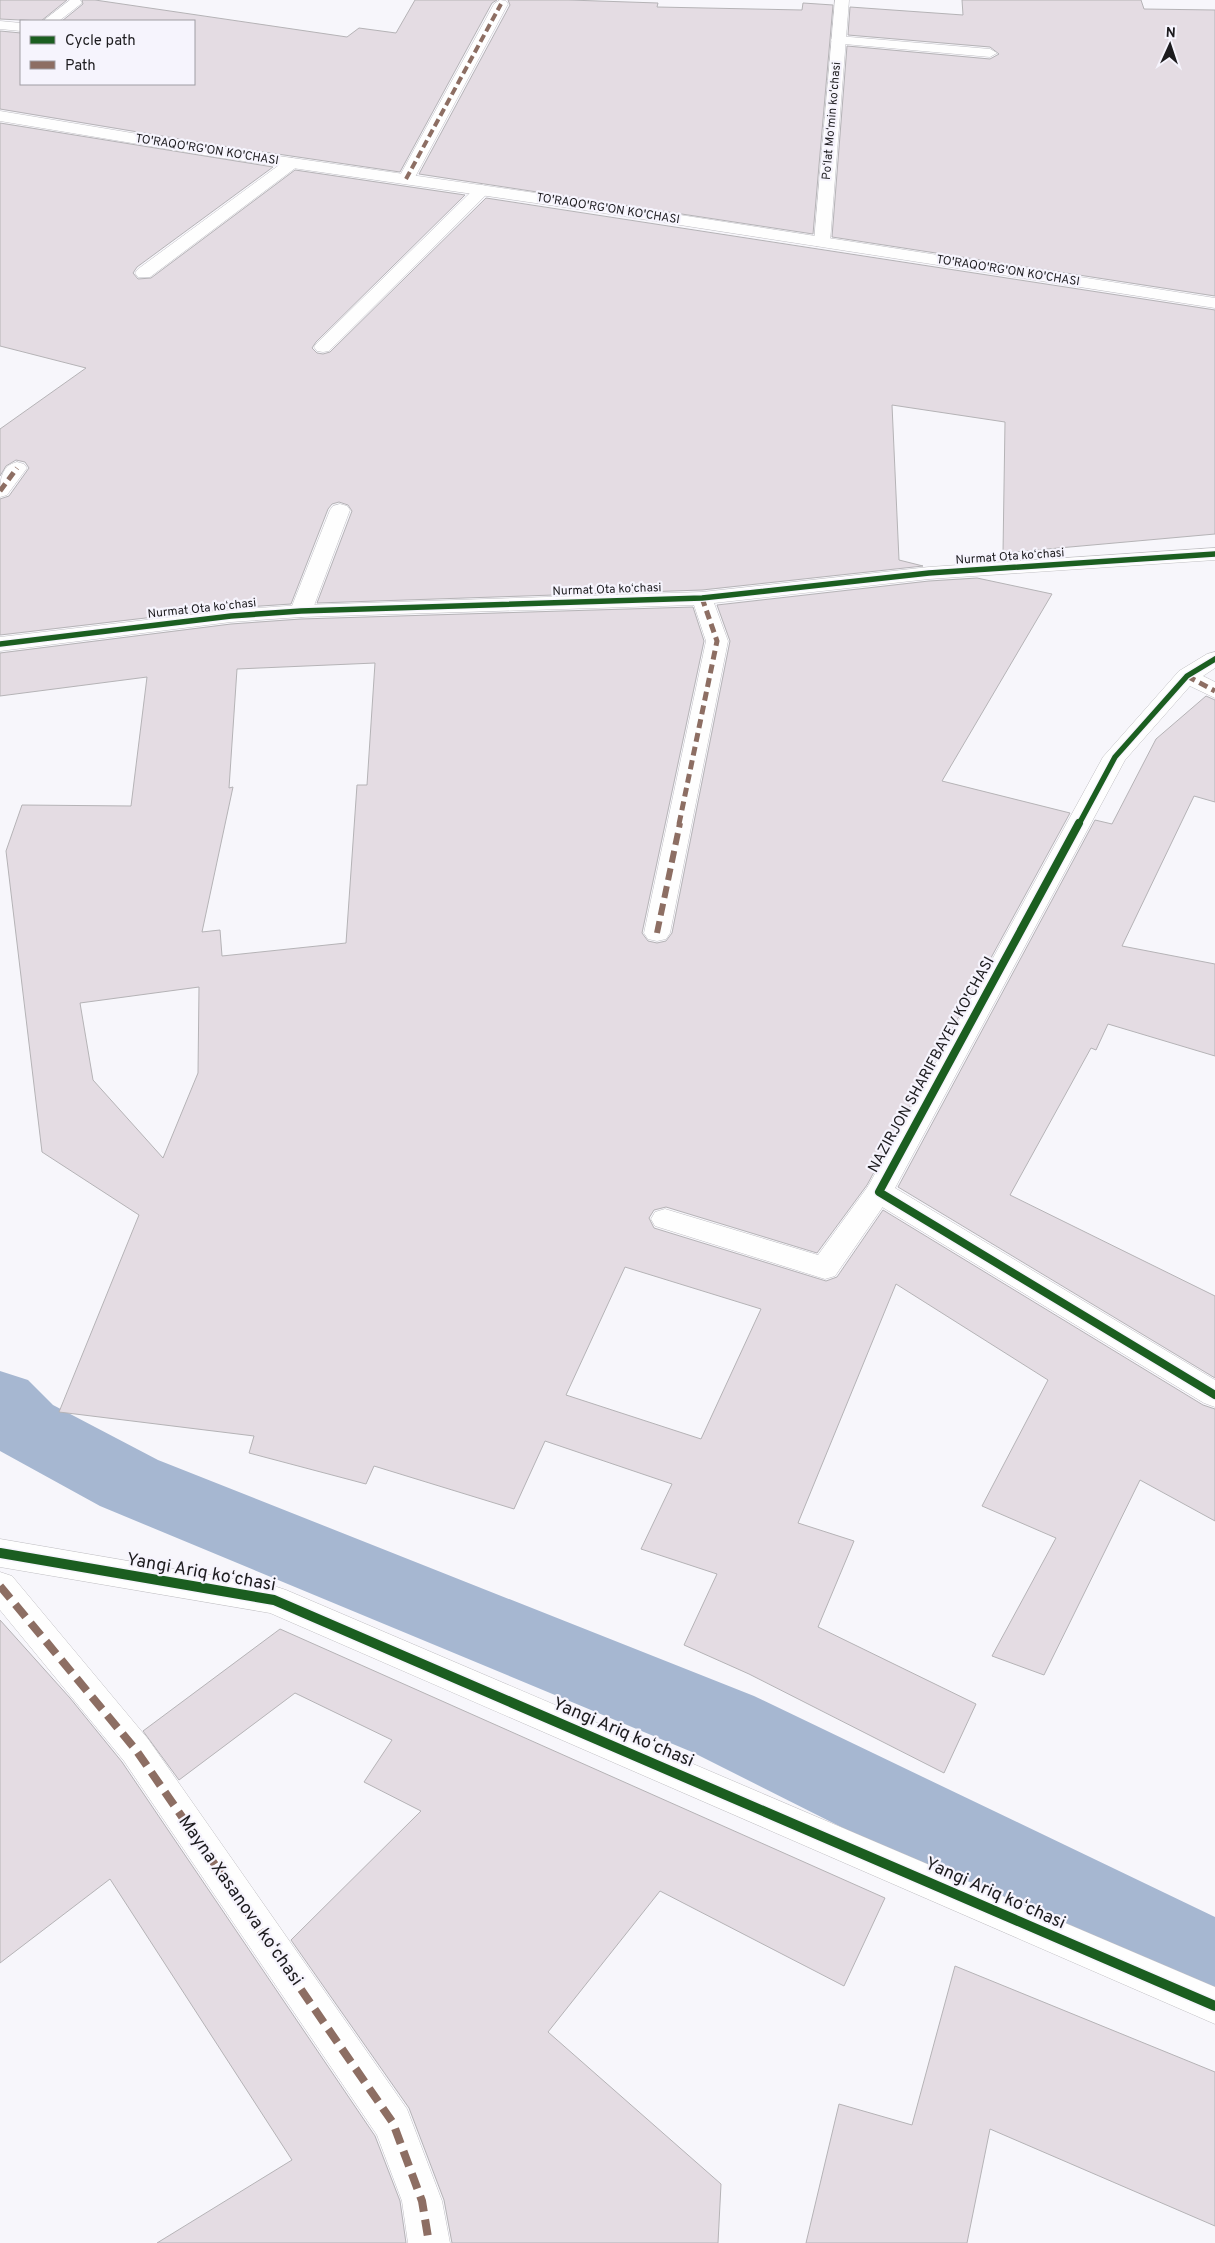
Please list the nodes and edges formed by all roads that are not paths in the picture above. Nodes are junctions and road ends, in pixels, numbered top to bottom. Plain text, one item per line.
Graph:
1 (842, 0) edge
2 (75, 3) dead end
3 (500, 4) dead end
4 (51, 20) edge
5 (0, 25) edge
6 (20, 28) edge
7 (838, 40) junction
8 (990, 53) dead end
9 (0, 116) edge
10 (292, 163) junction
11 (406, 179) junction
12 (482, 190) junction
13 (822, 242) junction
14 (144, 273) dead end
15 (1215, 303) edge
16 (323, 347) dead end
17 (17, 468) dead end
18 (0, 491) edge
19 (340, 510) dead end
20 (1215, 554) edge
21 (702, 598) junction
22 (301, 611) junction
23 (0, 644) edge
24 (1215, 659) edge
25 (1187, 676) junction
26 (1215, 691) edge
27 (657, 933) dead end
28 (879, 1192) junction
29 (665, 1218) dead end
30 (1215, 1395) edge
31 (0, 1553) edge
32 (0, 1586) edge
33 (1215, 2006) edge
34 (429, 2243) edge

1 - 7 street, Poʻlat Moʻmin koʻchasi
2 - 4 street
3 - 11 street
5 - 6 street
7 - 8 street
7 - 13 street, Poʻlat Moʻmin koʻchasi
9 - 10 street, TO'RAQO'RG'ON KO'CHASI
10 - 11 street, TO'RAQO'RG'ON KO'CHASI
10 - 14 street
11 - 12 street, TO'RAQO'RG'ON KO'CHASI
12 - 13 street, TO'RAQO'RG'ON KO'CHASI
12 - 16 street
13 - 15 street, TO'RAQO'RG'ON KO'CHASI
17 - 18 street
19 - 22 street
20 - 21 street, Nurmat Ota koʻchasi
21 - 22 street, Nurmat Ota koʻchasi
21 - 27 street
22 - 23 street, Nurmat Ota koʻchasi
24 - 25 street, NAZIRJON SHARIFBAYEV KO'CHASI
25 - 26 street
25 - 28 street, NAZIRJON SHARIFBAYEV KO'CHASI
28 - 29 street
28 - 30 street, NAZIRJON SHARIFBAYEV KO'CHASI
31 - 33 street, Yangi Ariq koʻchasi
32 - 34 street, Mayna Xasanova koʻchasi

